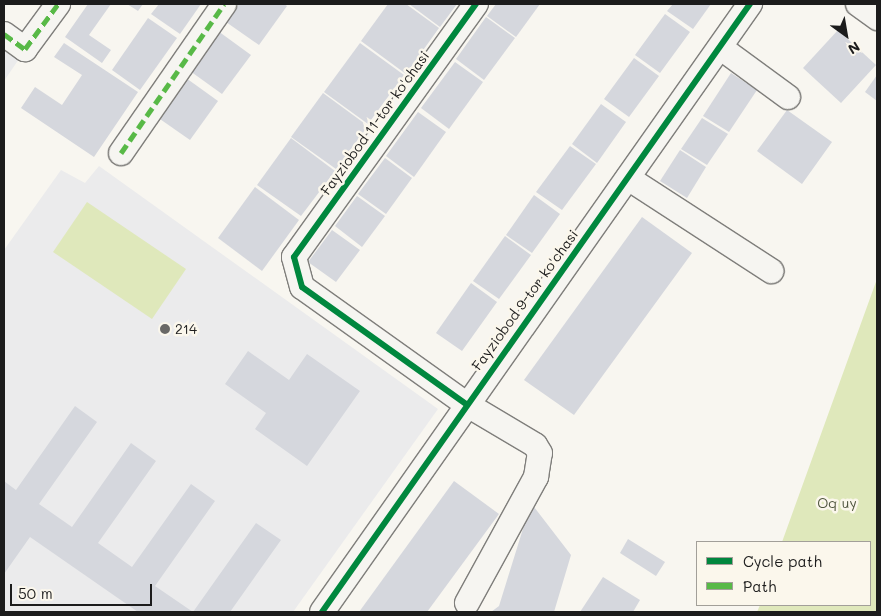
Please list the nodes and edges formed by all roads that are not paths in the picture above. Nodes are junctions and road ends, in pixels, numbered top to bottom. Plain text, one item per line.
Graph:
1 (58, 4) edge
2 (224, 4) edge
3 (476, 4) edge
4 (750, 4) edge
5 (858, 4) edge
6 (877, 18) edge
7 (4, 34) edge
8 (721, 48) junction
9 (788, 97) dead end
10 (121, 153) dead end
11 (628, 178) junction
12 (771, 271) dead end
13 (466, 404) junction
14 (467, 603) dead end
15 (322, 612) edge

1 - 7 street
2 - 10 street
3 - 13 street, Fayziobod 11-tor ko'chasi
4 - 8 street, Fayziobod 9-tor ko'chasi
5 - 6 street
8 - 9 street
8 - 11 street, Fayziobod 9-tor ko'chasi
11 - 12 street
11 - 13 street, Fayziobod 9-tor ko'chasi
13 - 14 street
13 - 15 street, Fayziobod 9-tor ko'chasi

